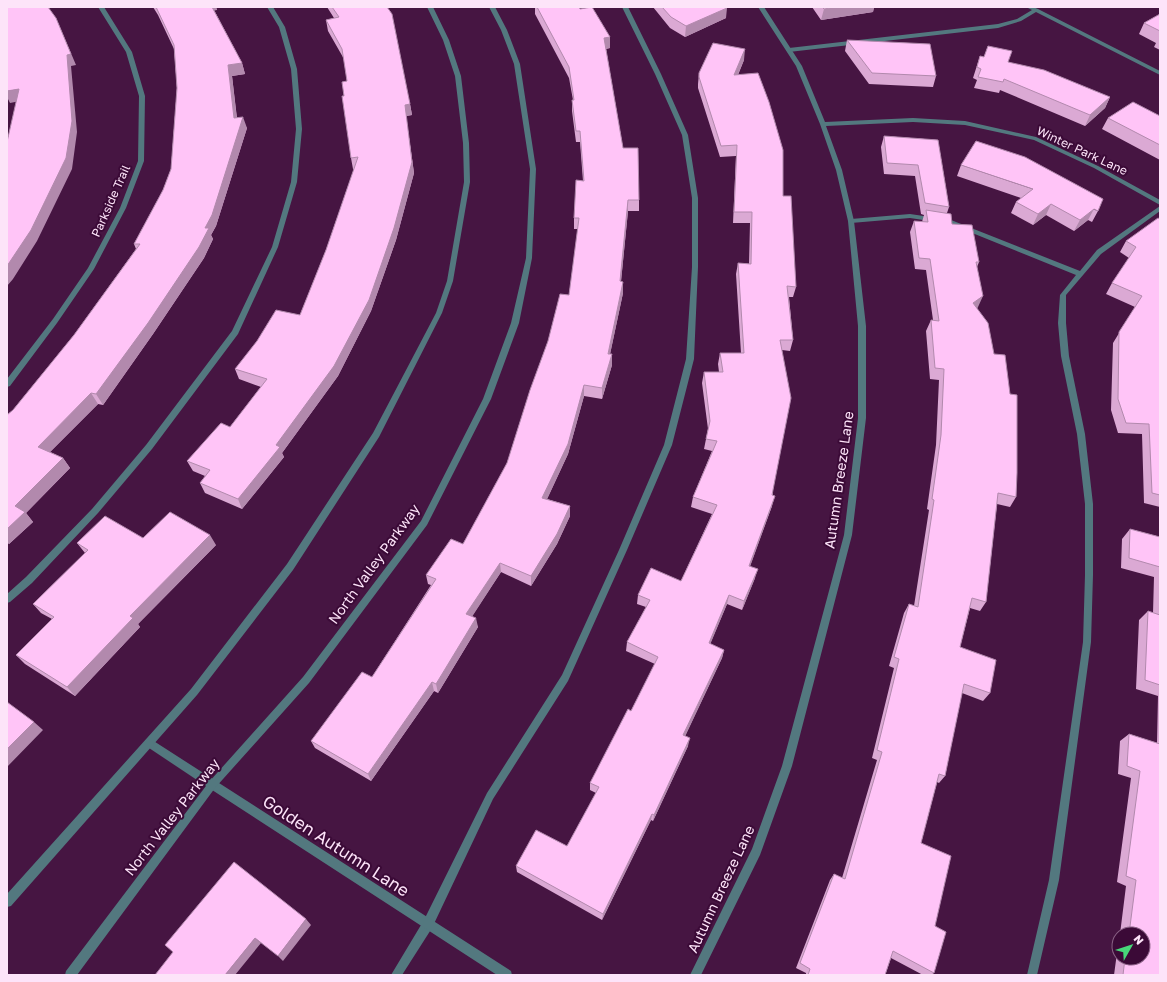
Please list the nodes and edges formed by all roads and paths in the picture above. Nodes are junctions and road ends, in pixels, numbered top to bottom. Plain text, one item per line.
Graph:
1 (101, 7) edge
2 (270, 7) edge
3 (430, 7) edge
4 (492, 7) edge
5 (625, 7) edge
6 (761, 7) edge
7 (1029, 7) edge
8 (1036, 10) junction
9 (789, 50) junction
10 (1160, 73) edge
11 (823, 124) junction
12 (1160, 203) edge
13 (1160, 208) edge
14 (851, 221) junction
15 (1081, 274) junction
16 (7, 384) edge
17 (7, 599) edge
18 (150, 743) junction
19 (212, 785) junction
20 (7, 902) edge
21 (428, 924) junction
22 (70, 975) edge
23 (396, 975) edge
24 (507, 975) edge
25 (695, 975) edge
26 (1032, 975) edge

1 - 16 street, Parkside Trail
2 - 17 street
3 - 18 street
4 - 19 street, North Valley Parkway
5 - 21 street
6 - 9 street, Autumn Breeze Lane
7 - 8 street
8 - 9 street
8 - 10 street
9 - 11 street, Autumn Breeze Lane
11 - 12 street, Winter Park Lane
11 - 14 street, Autumn Breeze Lane
13 - 15 street
14 - 15 street
14 - 25 street, Autumn Breeze Lane
15 - 26 street
18 - 19 street, Golden Autumn Lane
18 - 20 street
19 - 21 street, Golden Autumn Lane
19 - 22 street, North Valley Parkway
21 - 23 street
21 - 24 street, Golden Autumn Lane

